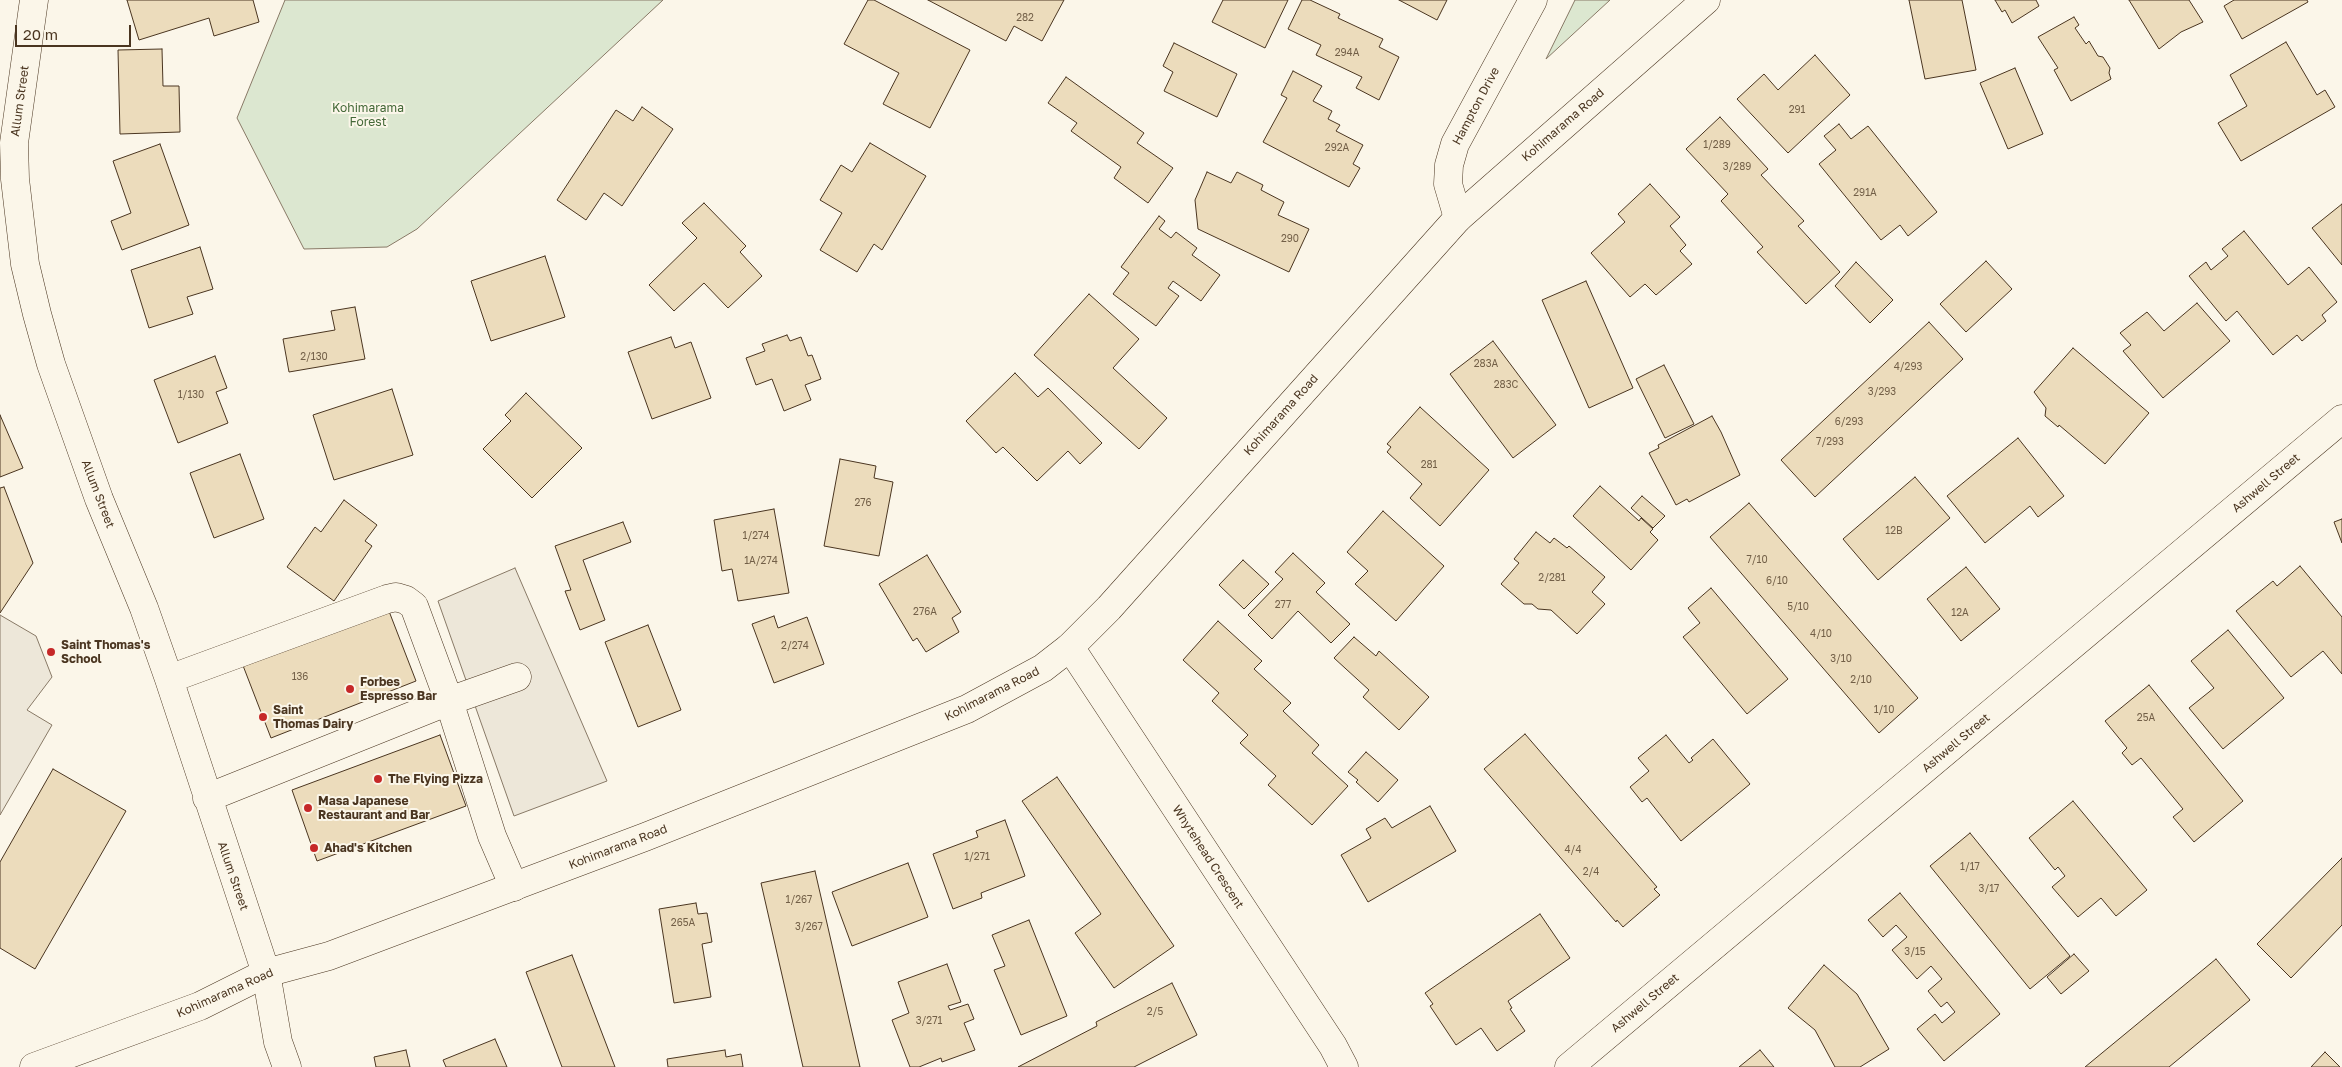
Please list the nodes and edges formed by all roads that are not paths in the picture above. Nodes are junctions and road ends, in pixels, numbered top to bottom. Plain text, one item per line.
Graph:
1 (34, 0) edge
2 (1532, 0) edge
3 (1706, 0) edge
4 (1458, 218) junction
5 (2342, 419) edge
6 (1070, 647) junction
7 (517, 677) dead end
8 (169, 678) junction
9 (449, 702) junction
10 (207, 798) junction
11 (514, 887) junction
12 (266, 972) junction
13 (34, 1067) edge
14 (288, 1067) edge
15 (1344, 1067) edge
16 (1569, 1067) edge

1 - 8 street, Allum Street
2 - 4 street, Hampton Drive
3 - 4 street, Kohimarama Road
4 - 6 street, Kohimarama Road
5 - 16 street, Ashwell Street
6 - 11 street, Kohimarama Road
6 - 15 street, Whytehead Crescent
7 - 9 street
8 - 9 street
8 - 10 street, Allum Street
9 - 10 street
9 - 11 street
10 - 12 street, Allum Street
11 - 12 street, Kohimarama Road
12 - 13 street, Kohimarama Road
12 - 14 street, Allum Street

